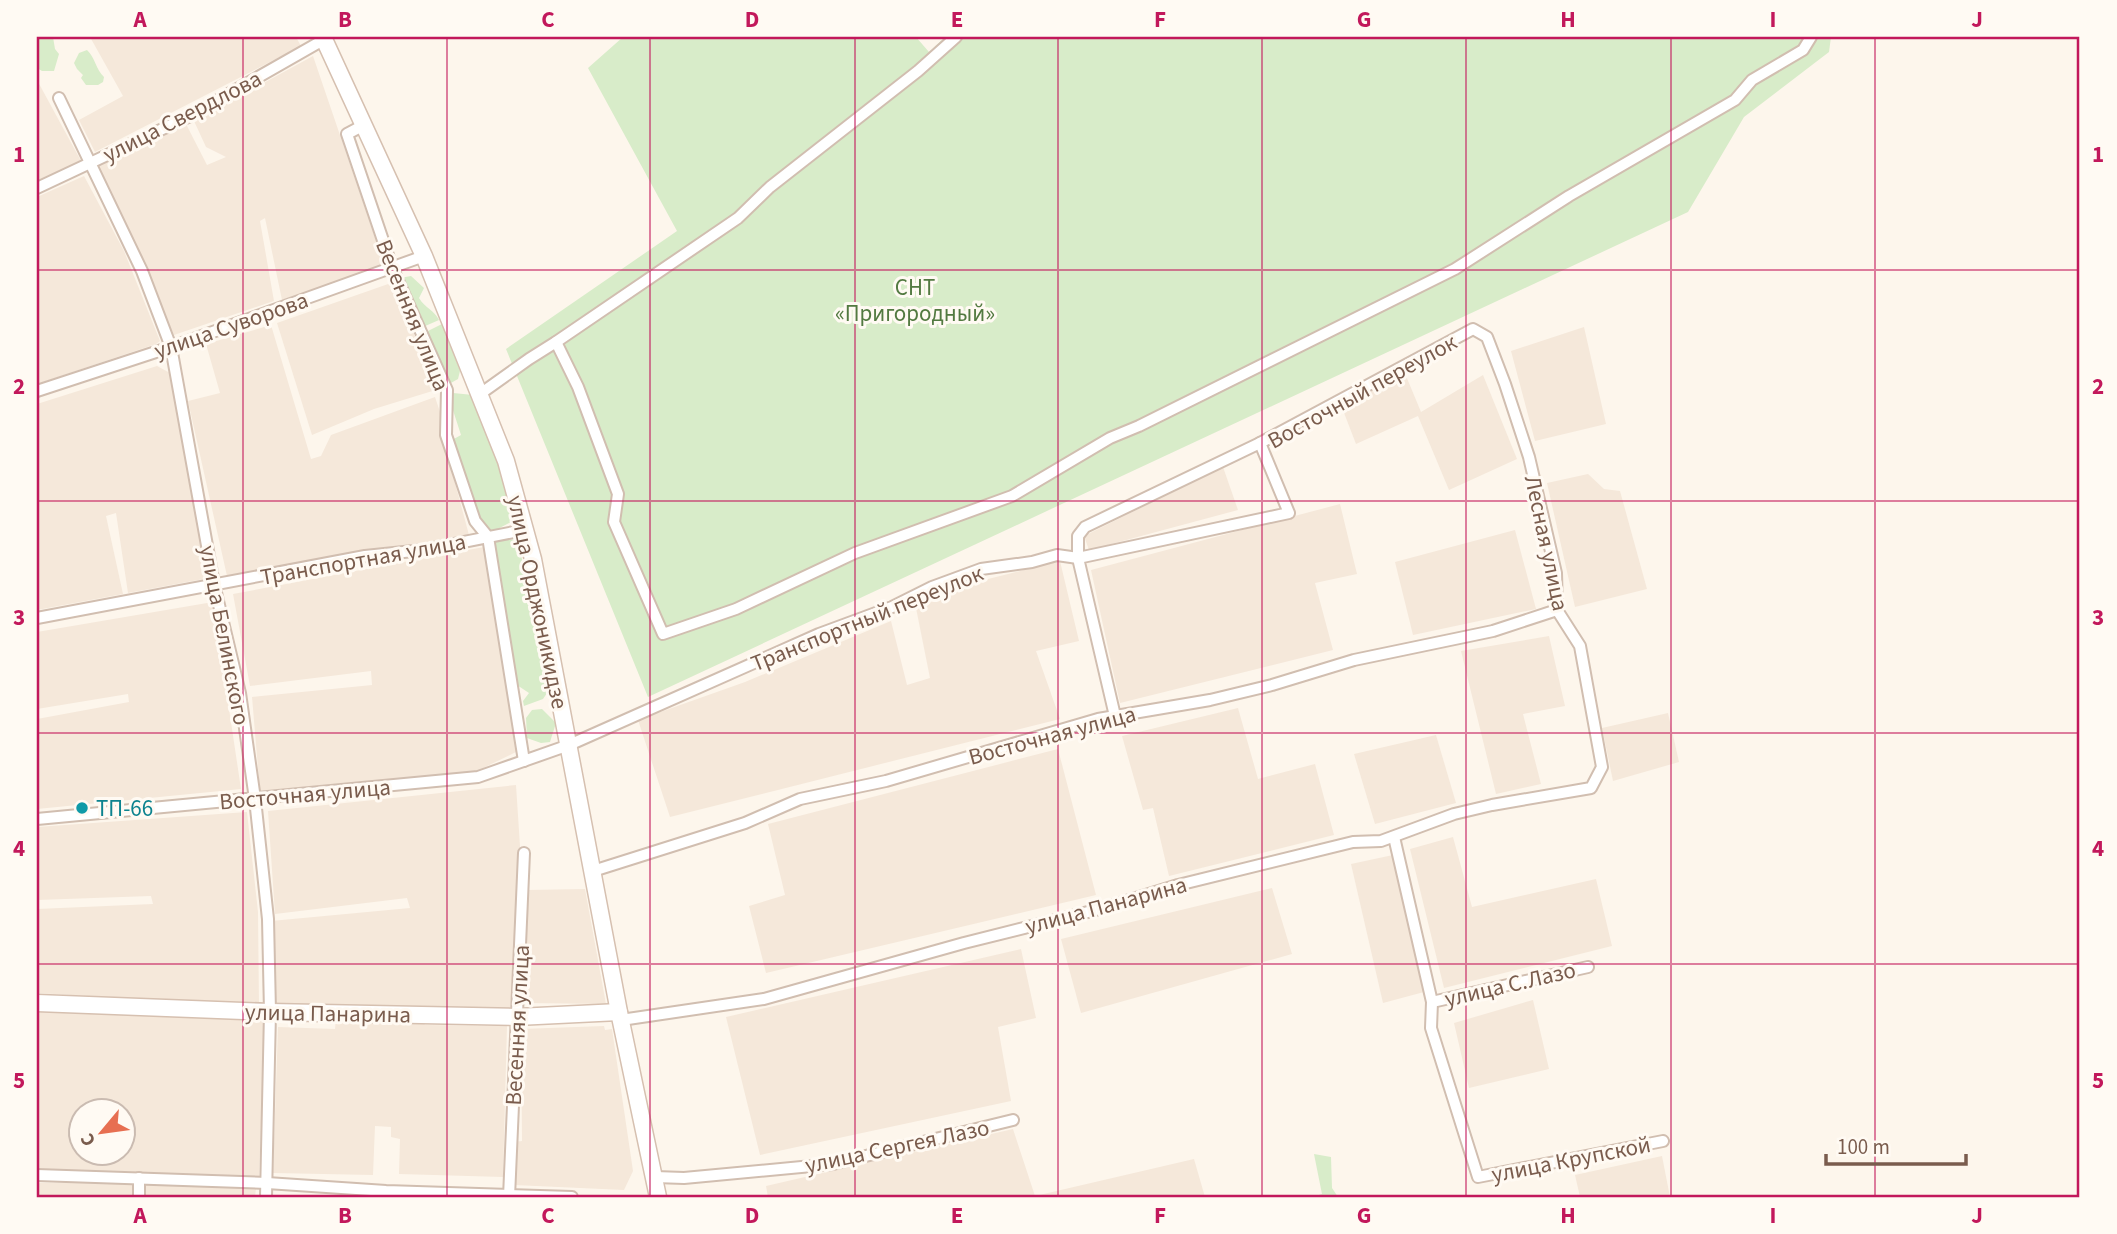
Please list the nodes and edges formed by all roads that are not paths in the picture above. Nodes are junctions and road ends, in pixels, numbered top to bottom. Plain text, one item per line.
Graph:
1 (956, 37) edge
2 (1811, 37) edge
3 (324, 38) edge
4 (59, 98) dead end
5 (363, 125) junction
6 (90, 163) junction
7 (37, 188) edge
8 (424, 256) junction
9 (392, 268) junction
10 (1487, 337) joint
11 (556, 342) junction
12 (171, 346) junction
13 (37, 391) edge
14 (480, 394) junction
15 (1260, 443) junction
16 (524, 530) junction
17 (488, 537) junction
18 (1078, 558) junction
19 (214, 584) junction
20 (1557, 610) junction
21 (37, 618) edge
22 (1115, 716) junction
23 (569, 745) junction
24 (524, 761) junction
25 (1591, 788) joint
26 (255, 799) junction
27 (37, 819) edge
28 (1394, 837) junction
29 (524, 853) dead end
30 (593, 871) junction
31 (1588, 967) dead end
32 (1432, 1002) junction
33 (37, 1003) edge
34 (270, 1012) junction
35 (620, 1016) junction
36 (517, 1017) junction
37 (1013, 1119) dead end
38 (1663, 1141) dead end
39 (37, 1175) edge
40 (655, 1177) junction
41 (139, 1178) junction
42 (267, 1182) junction
43 (385, 1194) edge
44 (139, 1197) edge
45 (266, 1197) edge
46 (509, 1197) edge
47 (572, 1197) edge
48 (658, 1197) edge

1 - 11 street
2 - 11 street
3 - 5 main road, улица Орджоникидзе
3 - 6 street, улица Свердлова
4 - 6 street, улица Белинского
5 - 8 main road, улица Орджоникидзе
5 - 9 street, Весенняя улица
6 - 7 street, улица Свердлова
6 - 12 street, улица Белинского
8 - 9 street, улица Суворова
8 - 14 main road, улица Орджоникидзе
9 - 12 street, улица Суворова
9 - 17 street, Весенняя улица
10 - 15 street, Восточный переулок
10 - 20 street, Лесная улица
11 - 14 street
12 - 13 street, улица Суворова
12 - 19 street, улица Белинского
14 - 16 main road, улица Орджоникидзе
15 - 18 street
15 - 18 street, Восточный переулок
16 - 17 street, Транспортная улица
16 - 23 main road, улица Орджоникидзе
17 - 19 street, Транспортная улица
17 - 24 street, Весенняя улица
18 - 22 street
18 - 23 street, Транспортный переулок
19 - 21 street, Транспортная улица
19 - 26 street, улица Белинского
20 - 22 street, Восточная улица
20 - 25 street, Лесная улица
22 - 30 street, Восточная улица
23 - 24 street, Восточная улица
23 - 30 main road, улица Орджоникидзе
24 - 26 street, Восточная улица
25 - 28 street, улица Панарина
26 - 27 street, Восточная улица
26 - 34 street, улица Белинского
28 - 32 street
28 - 35 street, улица Панарина
29 - 36 street, Весенняя улица
30 - 35 main road, улица Орджоникидзе
31 - 32 street, улица С.Лазо
32 - 38 street, улица Крупской
33 - 34 main road, улица Панарина
34 - 36 main road, улица Панарина
34 - 42 street, улица Белинского
35 - 36 main road, улица Панарина
35 - 40 main road, улица Орджоникидзе
36 - 46 street, Весенняя улица
37 - 40 street, улица Сергея Лазо
39 - 41 street
40 - 48 main road, улица Орджоникидзе
41 - 42 street
41 - 44 street
42 - 43 street
42 - 45 street, улица Белинского
43 - 46 street
46 - 47 street

